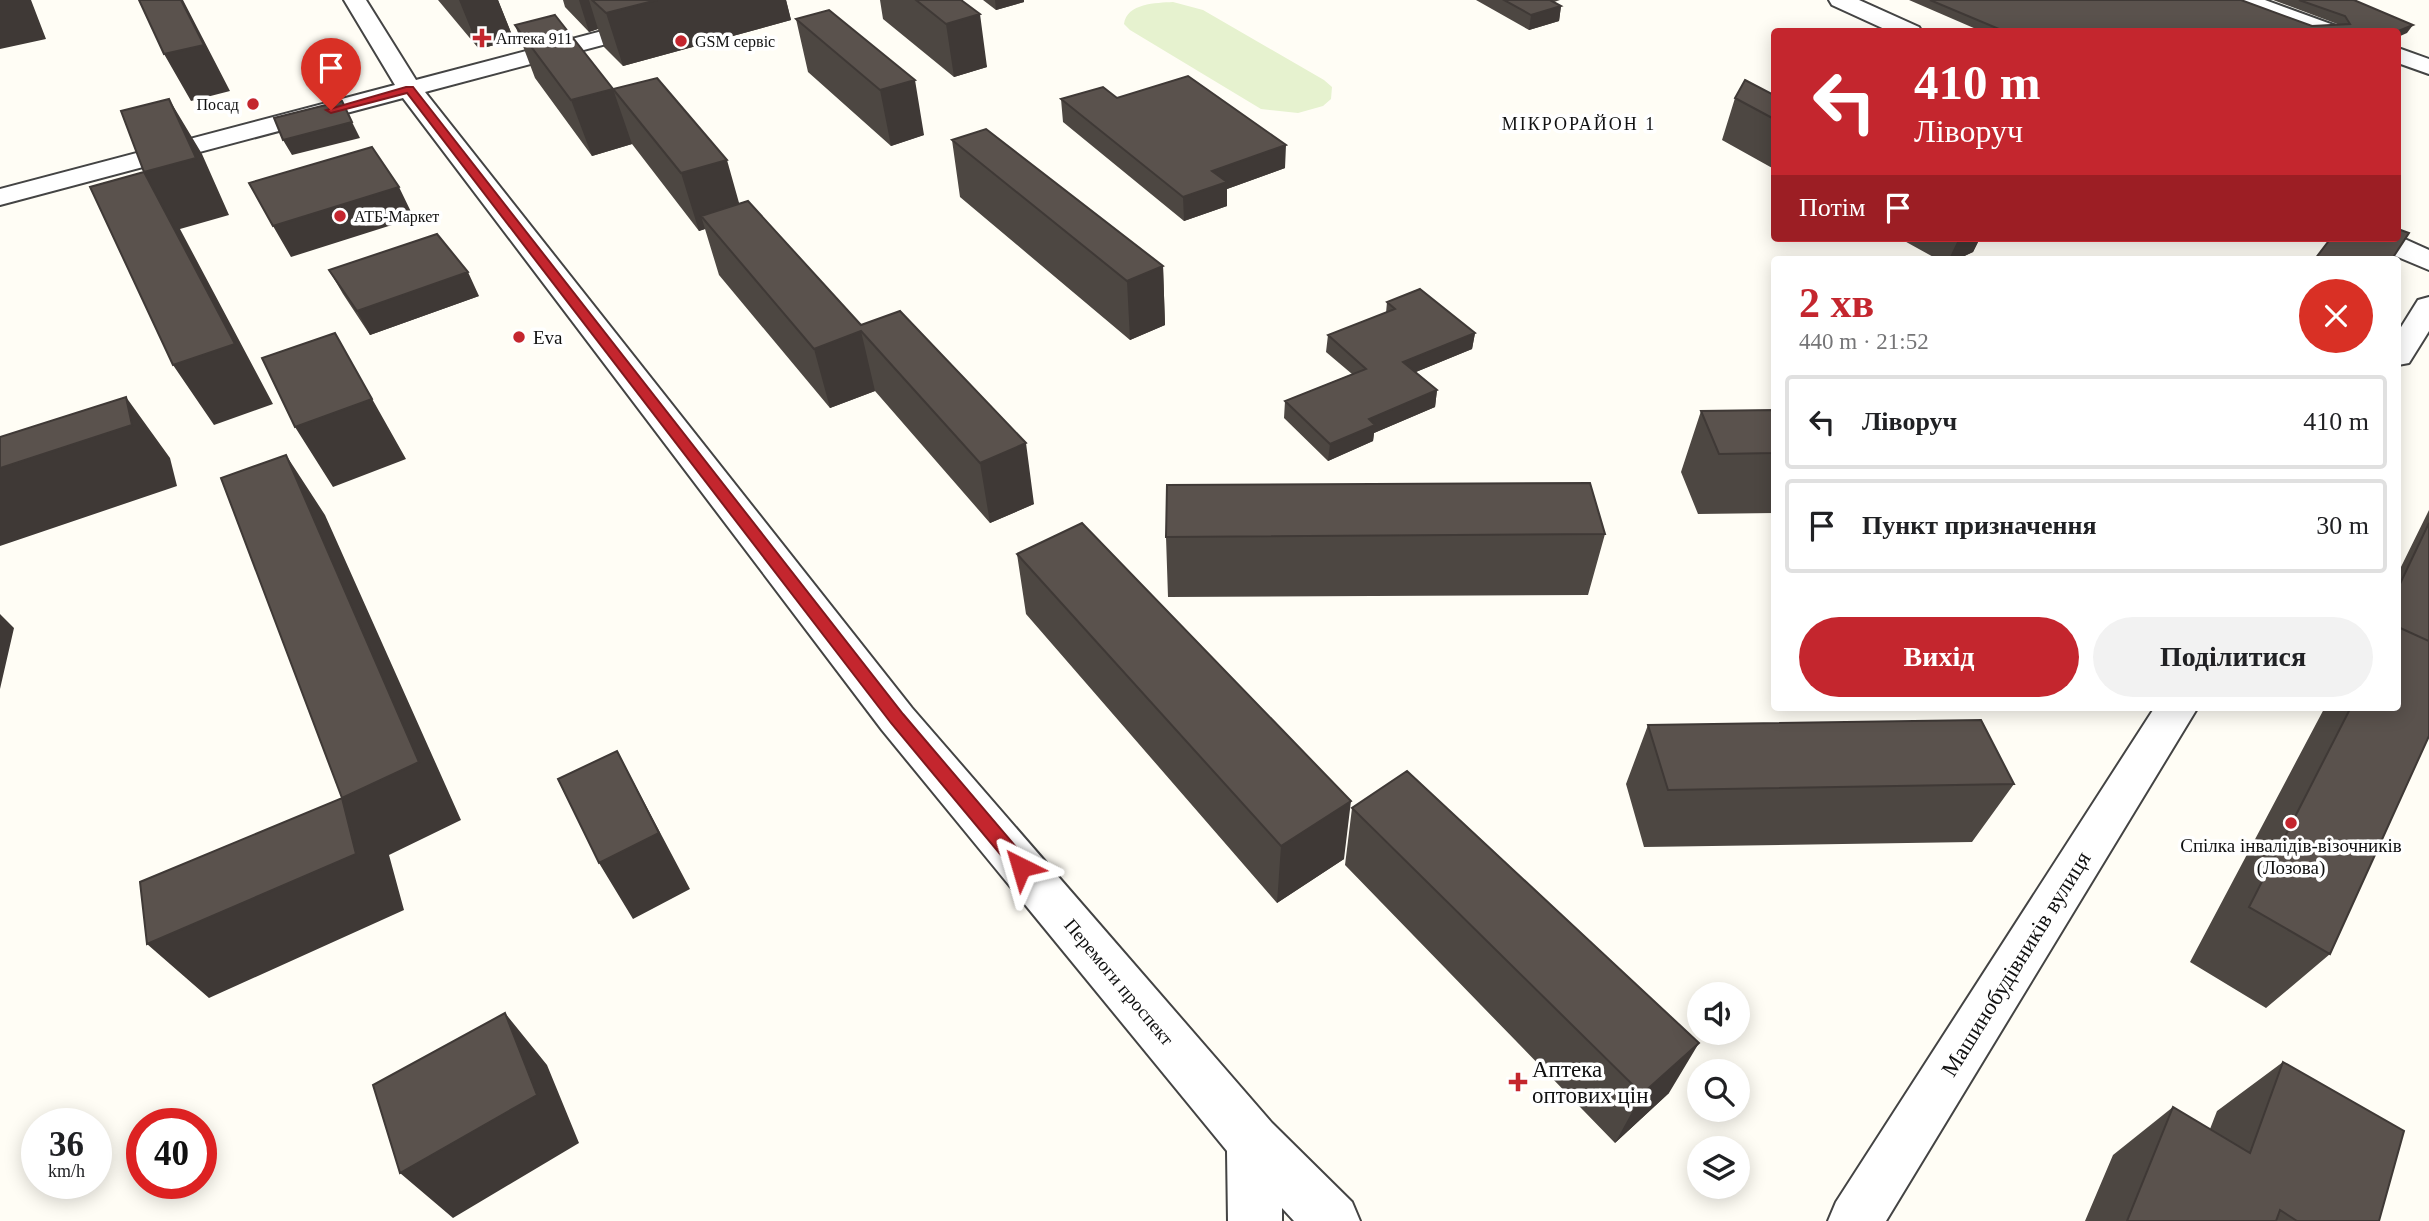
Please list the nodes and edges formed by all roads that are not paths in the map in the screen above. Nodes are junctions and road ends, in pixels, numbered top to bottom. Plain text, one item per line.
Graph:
1 (355, 0) edge
2 (746, 0) edge
3 (1840, 0) edge
4 (2244, 0) edge
5 (1902, 28) edge
6 (2321, 28) edge
7 (2401, 56) edge
8 (2429, 67) edge
9 (410, 90) junction
10 (0, 197) edge
11 (2385, 242) edge
12 (2429, 261) edge
13 (2429, 306) edge
14 (2401, 351) edge
15 (2174, 711) edge
16 (1253, 1142) junction
17 (1255, 1221) edge
18 (1333, 1221) edge
19 (1855, 1221) edge

1 - 9 street, Перемоги проспект
2 - 9 street
3 - 5 street
4 - 6 street
7 - 8 street
9 - 10 street
9 - 16 street, Перемоги проспект
11 - 12 street
13 - 14 street
15 - 19 street, Машинобудівників вулиця
16 - 17 street
16 - 18 street, Перемоги проспект

